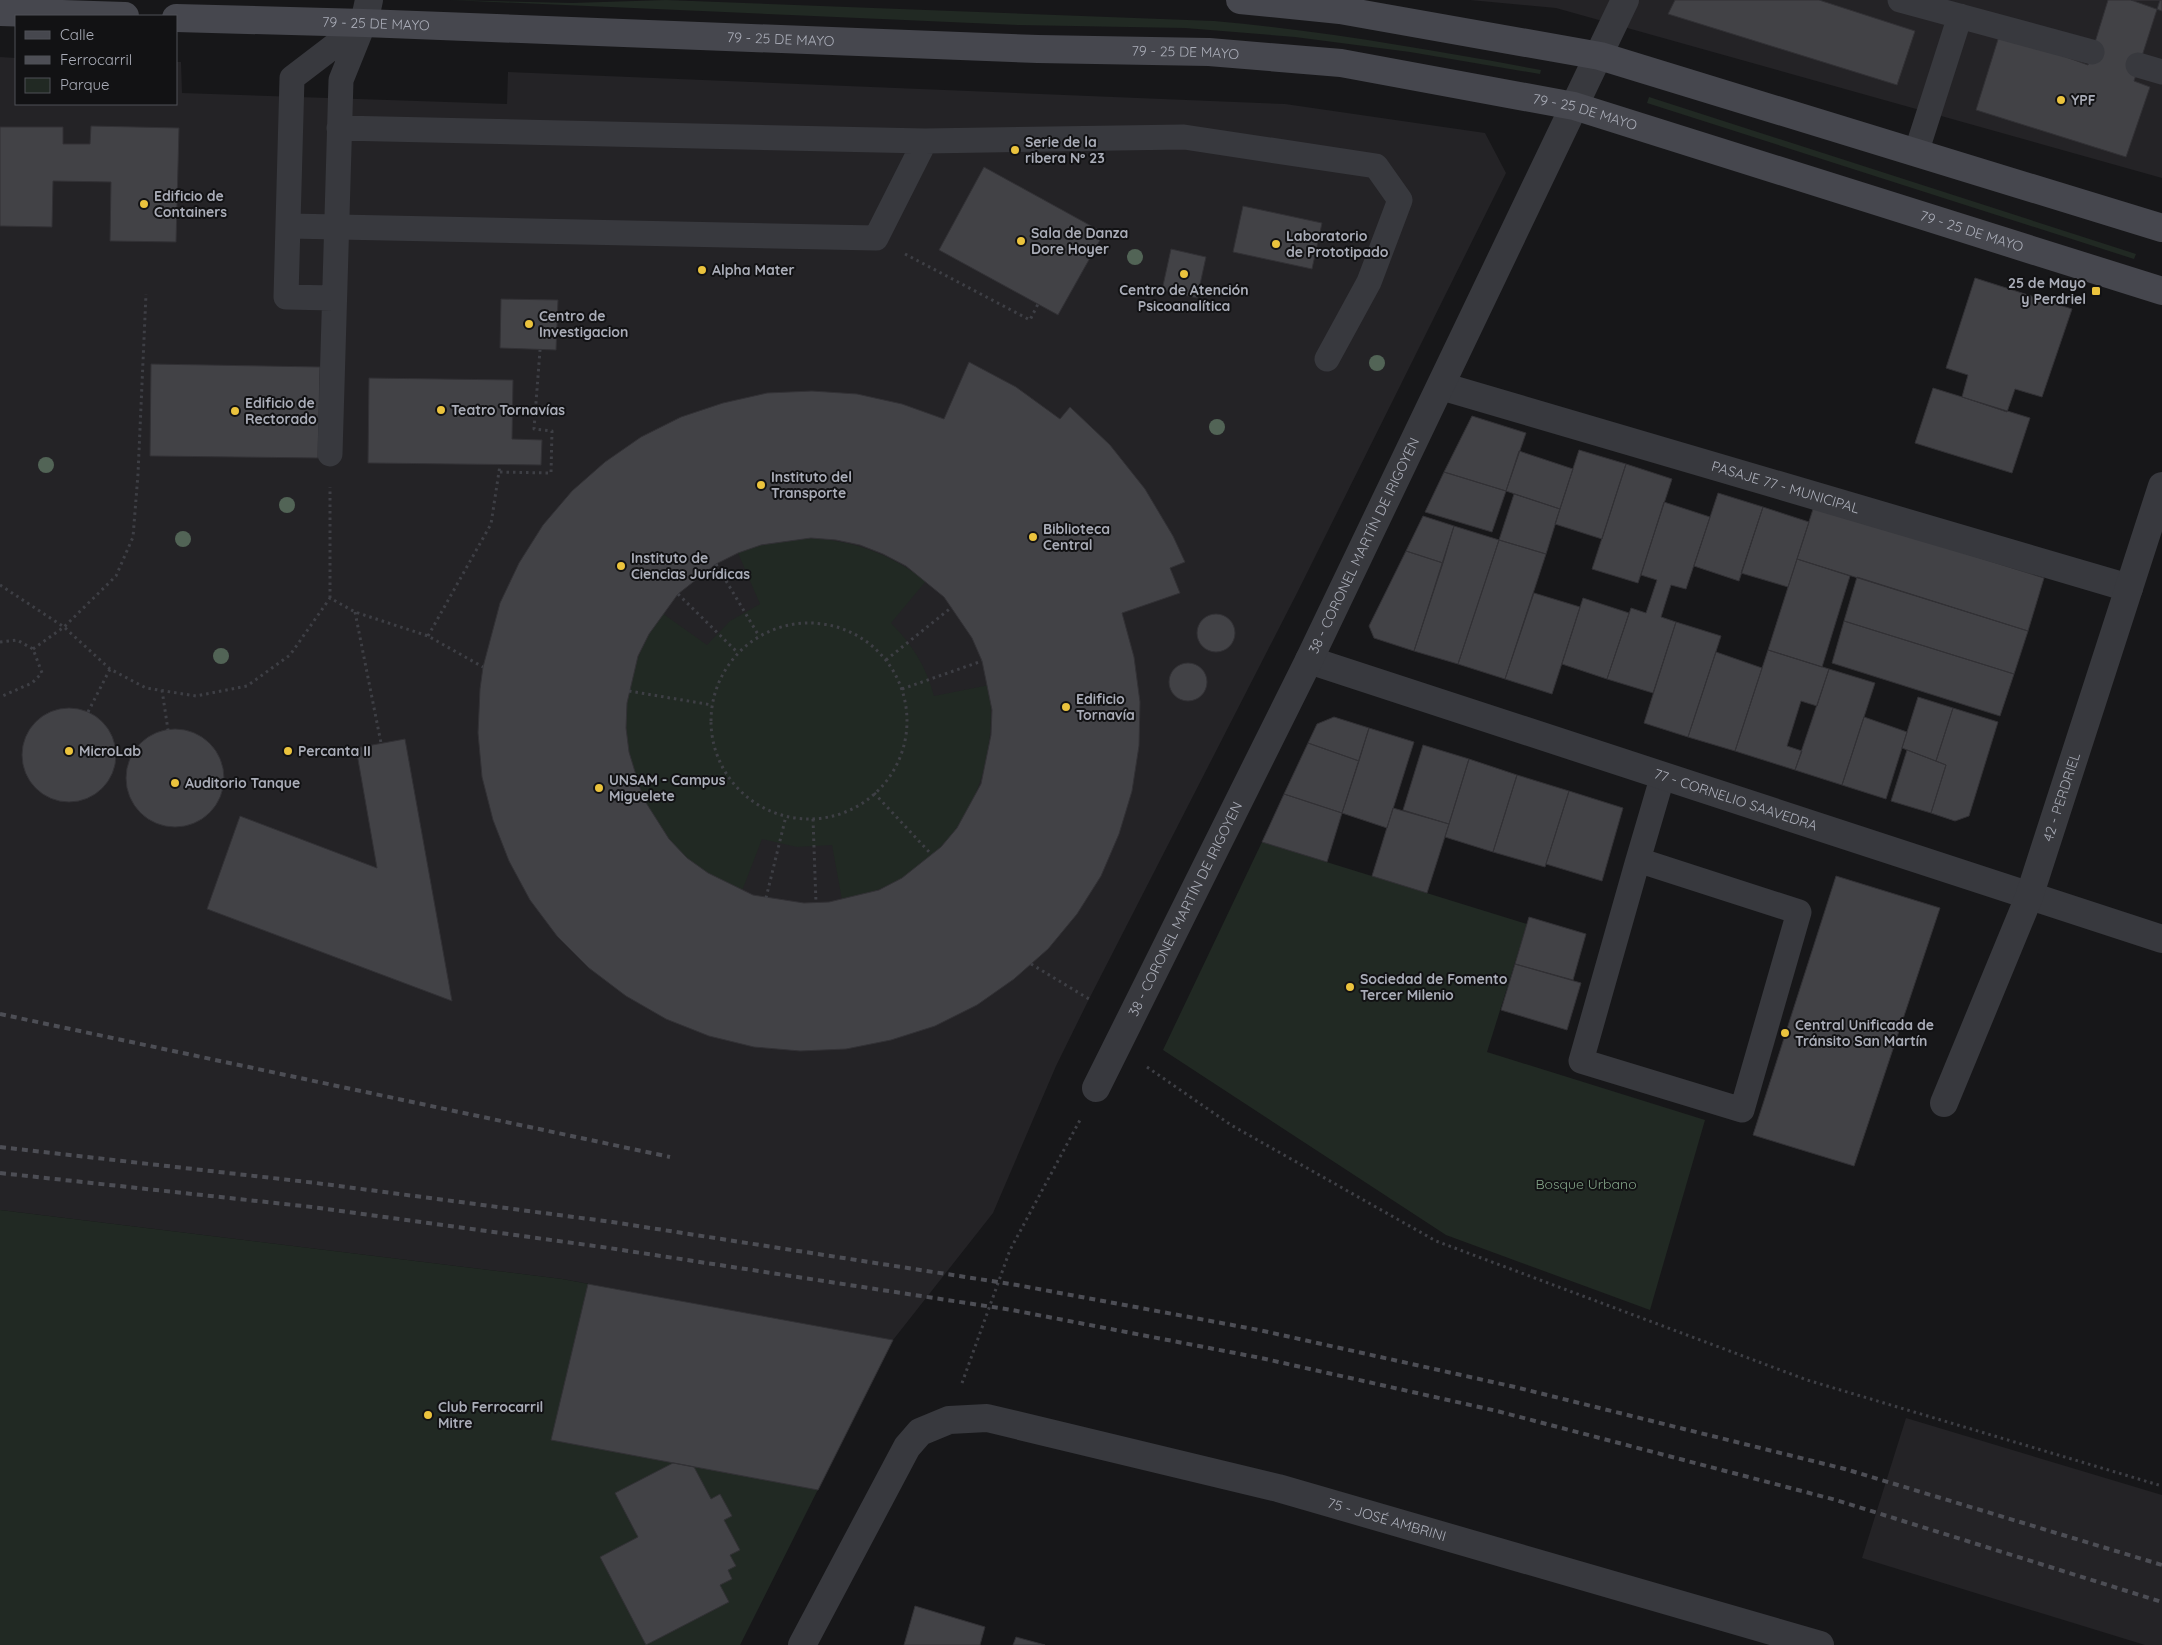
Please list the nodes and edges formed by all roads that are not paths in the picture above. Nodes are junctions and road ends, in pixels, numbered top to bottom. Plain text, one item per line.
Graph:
1 (1240, 0) edge
2 (1625, 0) edge
3 (1900, 0) edge
4 (0, 12) edge
5 (367, 12) edge
6 (94, 15) edge
7 (1960, 16) junction
8 (178, 18) edge
9 (2092, 52) dead end
10 (1600, 56) junction
11 (2138, 65) dead end
12 (2162, 72) edge
13 (1574, 106) junction
14 (339, 128) junction
15 (925, 141) junction
16 (1916, 153) junction
17 (336, 225) junction
18 (289, 226) junction
19 (2162, 228) edge
20 (2162, 291) edge
21 (333, 298) junction
22 (1327, 359) dead end
23 (1441, 386) junction
24 (330, 454) road end
25 (2162, 486) edge
26 (2129, 588) junction
27 (1309, 660) junction
28 (1663, 775) junction
29 (1638, 860) junction
30 (2029, 897) junction
31 (2162, 939) edge
32 (1096, 1088) road end
33 (1944, 1103) dead end
34 (1792, 1641) edge
35 (802, 1645) edge
36 (1820, 1645) edge

1 - 10 main road
2 - 10 street, 38 - CORONEL MARTÍN DE IRIGOYEN
3 - 7 lane
4 - 6 main road
5 - 8 main road, 79 - 25 DE MAYO
5 - 13 main road, 79 - 25 DE MAYO
5 - 14 lane
5 - 18 lane
7 - 9 lane
7 - 16 lane
10 - 13 street, 38 - CORONEL MARTÍN DE IRIGOYEN
10 - 16 main road
11 - 12 lane
13 - 20 main road, 79 - 25 DE MAYO
13 - 23 street, 38 - CORONEL MARTÍN DE IRIGOYEN
14 - 15 lane
14 - 17 lane
15 - 17 lane
15 - 22 lane
16 - 19 main road
17 - 18 lane
17 - 21 lane
18 - 21 lane
21 - 24 lane
23 - 26 street, PASAJE 77 - MUNICIPAL
23 - 27 street, 38 - CORONEL MARTÍN DE IRIGOYEN
25 - 26 street, 42 - PERDRIEL
26 - 30 street, 42 - PERDRIEL
27 - 28 street, 77 - CORNELIO SAAVEDRA
27 - 32 street, 38 - CORONEL MARTÍN DE IRIGOYEN
28 - 29 lane
28 - 30 street, 77 - CORNELIO SAAVEDRA
29 - 29 lane
30 - 31 street, 77 - CORNELIO SAAVEDRA
30 - 33 street, 42 - PERDRIEL
34 - 35 street, 75 - JOSÉ AMBRINI
34 - 36 street, 75 - JOSÉ AMBRINI

